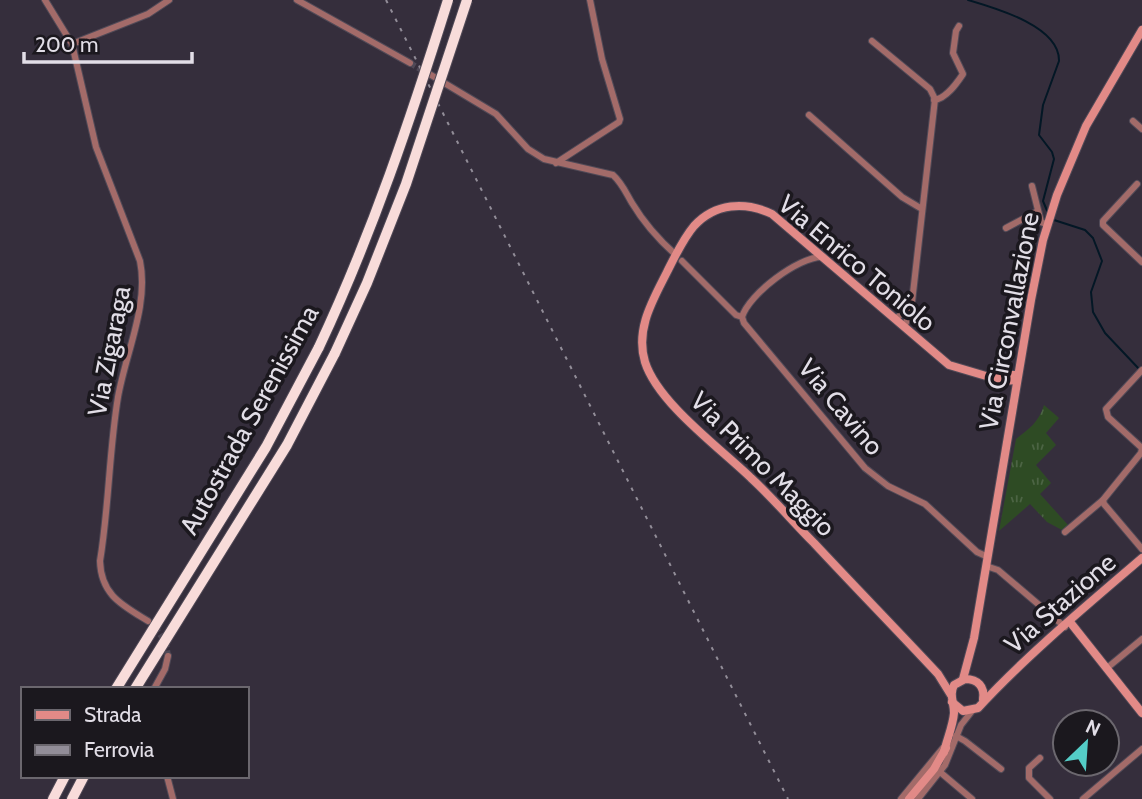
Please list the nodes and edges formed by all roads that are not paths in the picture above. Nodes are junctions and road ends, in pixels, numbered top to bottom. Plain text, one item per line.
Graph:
1 (45, 0) edge
2 (169, 0) edge
3 (297, 0) edge
4 (448, 0) edge
5 (467, 0) edge
6 (590, 0) edge
7 (960, 26) dead end
8 (1142, 30) edge
9 (872, 41) dead end
10 (72, 44) junction
11 (410, 63) tunnel mouth
12 (431, 75) tunnel mouth
13 (934, 100) junction
14 (809, 115) dead end
15 (1133, 121) dead end
16 (1142, 129) edge
17 (556, 163) junction
18 (1137, 184) dead end
19 (1032, 186) dead end
20 (922, 209) junction
21 (1038, 211) junction
22 (1048, 224) junction
23 (1006, 228) dead end
24 (805, 242) junction
25 (822, 257) junction
26 (679, 258) junction
27 (1142, 262) edge
28 (800, 264) junction
29 (912, 299) junction
30 (742, 317) junction
31 (895, 319) junction
32 (904, 327) junction
33 (1142, 370) edge
34 (986, 375) junction
35 (1018, 378) junction
36 (1003, 381) junction
37 (1015, 393) junction
38 (1103, 500) junction
39 (1065, 531) dead end
40 (1142, 549) edge
41 (1142, 559) edge
42 (987, 561) junction
43 (148, 621) tunnel mouth
44 (1068, 624) junction
45 (974, 638) junction
46 (1142, 639) edge
47 (168, 656) dead end
48 (1107, 668) junction
49 (938, 674) junction
50 (1005, 679) junction
51 (960, 681) junction
52 (979, 684) junction
53 (117, 687) edge
54 (136, 687) edge
55 (155, 687) edge
56 (952, 698) junction
57 (984, 699) junction
58 (1140, 707) edge
59 (970, 711) junction
60 (956, 736) junction
61 (945, 748) junction
62 (1142, 749) edge
63 (1040, 758) dead end
64 (1001, 769) dead end
65 (940, 772) junction
66 (64, 778) edge
67 (83, 778) edge
68 (168, 778) edge
69 (53, 799) edge
70 (72, 799) edge
71 (173, 799) edge
72 (901, 799) edge
73 (909, 799) edge
74 (918, 799) edge
75 (972, 799) edge
76 (1049, 799) edge
77 (1083, 799) edge

1 - 10 street, Via Zigaraga
2 - 10 street
3 - 11 street
4 - 53 highway, Autostrada Serenissima, bridge
5 - 54 highway, Autostrada Serenissima, bridge
6 - 17 street
7 - 13 street
8 - 22 street, Via Circonvallazione
9 - 13 street
10 - 43 street, Via Zigaraga
12 - 17 street, Via Cavino
13 - 20 street
14 - 20 street
15 - 16 street
17 - 26 street, Via Cavino
18 - 27 street
19 - 21 street
20 - 29 street
21 - 22 street
21 - 23 street
22 - 35 street, Via Circonvallazione
24 - 25 street, Via Enrico Toniolo
24 - 26 street, Via Enrico Toniolo
24 - 28 street
25 - 28 street
25 - 31 street, Via Enrico Toniolo
26 - 30 street, Via Cavino
26 - 49 street, Via Primo Maggio
28 - 30 street
29 - 31 street
29 - 32 street
30 - 42 street, Via Cavino
31 - 32 street, Via Enrico Toniolo
32 - 34 street, Via Enrico Toniolo
33 - 38 street
34 - 35 street, Via Enrico Toniolo
34 - 36 street, Via Enrico Toniolo
35 - 36 street, Via Enrico Toniolo
35 - 37 street, Via Circonvallazione
36 - 37 street, Via Enrico Toniolo
37 - 42 street, Via Circonvallazione
38 - 39 street
38 - 40 street
41 - 44 street, Via Stazione
42 - 44 street, Via Cavino
42 - 45 street, Via Circonvallazione
44 - 48 street
44 - 50 street, Via Stazione
45 - 51 street, Via Circonvallazione
45 - 52 street, Via Circonvallazione
46 - 48 street
47 - 55 street
48 - 58 street
49 - 51 street, Via Primo Maggio
49 - 56 street, Via Primo Maggio
50 - 52 street, Via Stazione
50 - 57 street, Via Stazione
51 - 52 street
51 - 56 street
52 - 57 street
56 - 59 street
56 - 61 street
57 - 59 street
59 - 60 street
59 - 61 street
60 - 64 street
60 - 65 street
61 - 72 street
61 - 73 street
62 - 77 street
63 - 76 street
65 - 74 street
65 - 75 street
66 - 69 highway
67 - 70 highway
68 - 71 street

